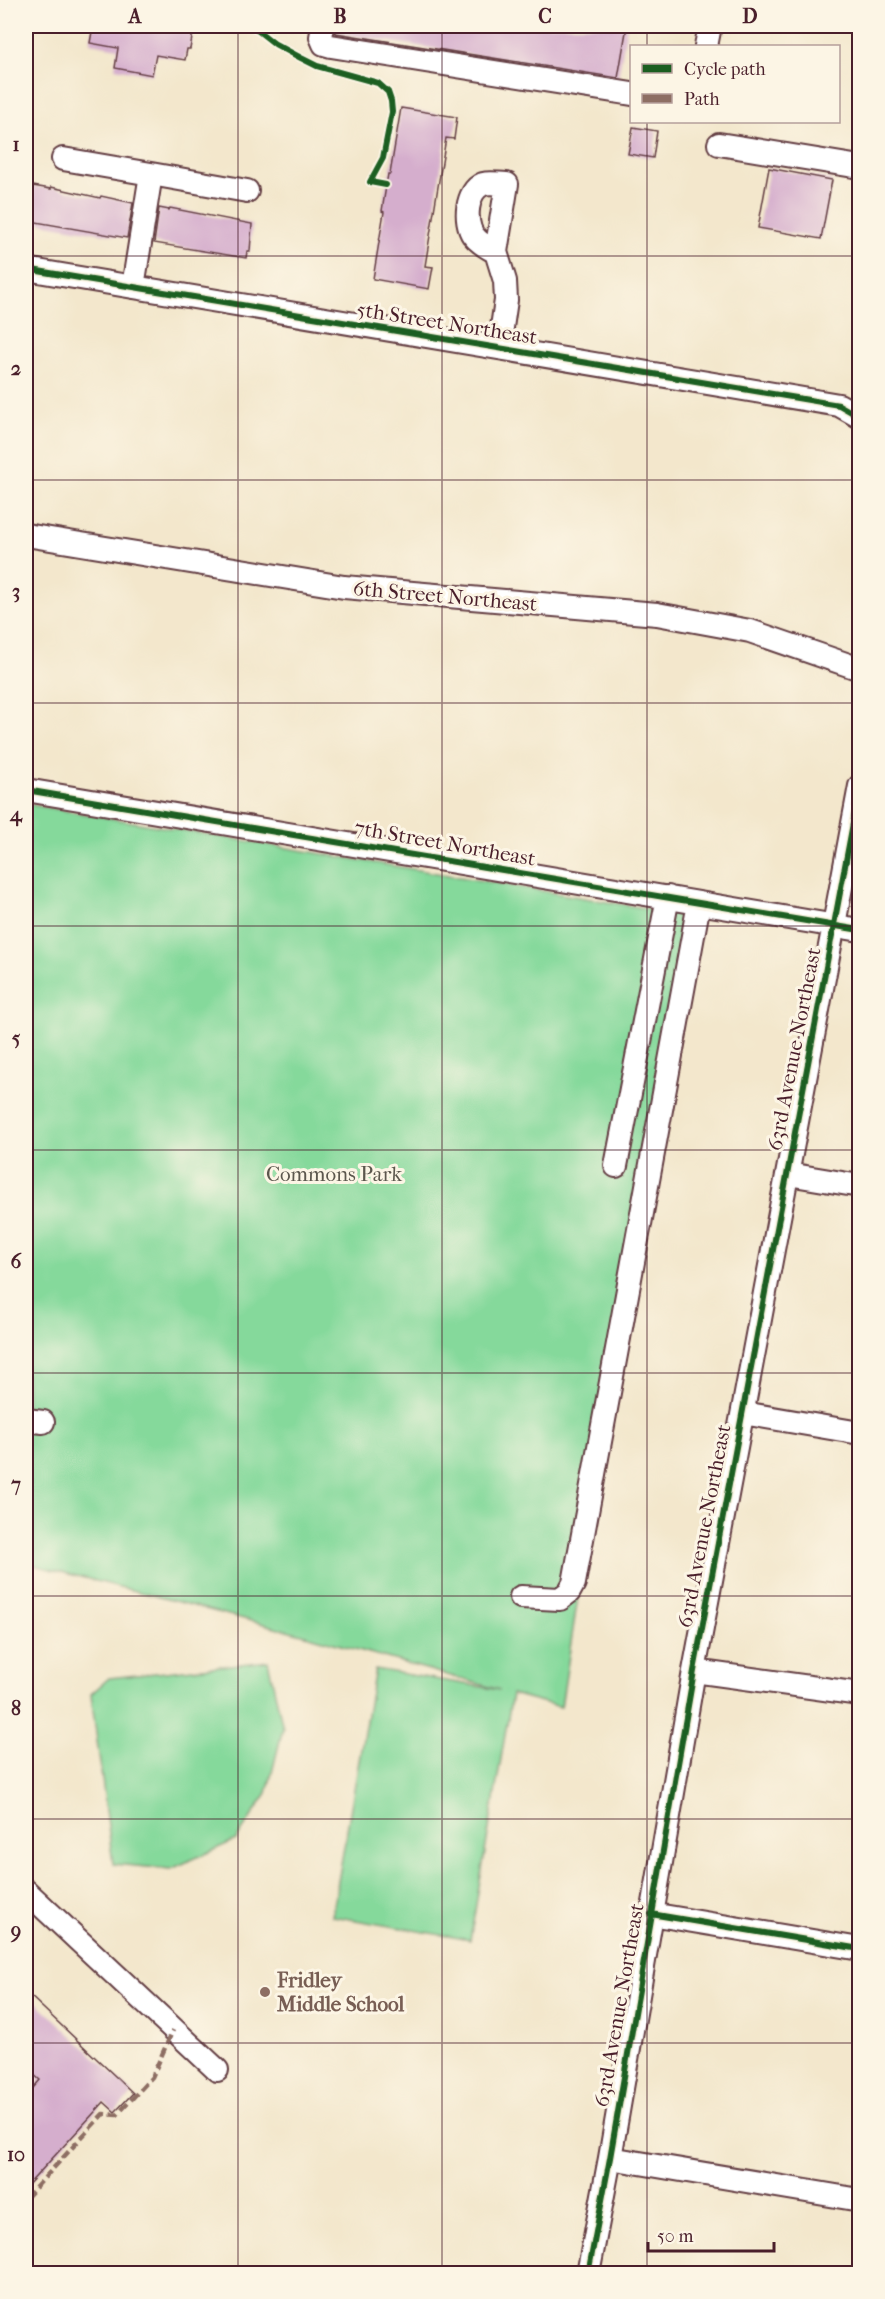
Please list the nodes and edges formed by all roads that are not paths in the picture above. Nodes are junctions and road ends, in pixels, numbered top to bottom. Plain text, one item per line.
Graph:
1 (323, 26) edge
2 (710, 26) edge
3 (706, 45) edge
4 (630, 94) edge
5 (719, 144) dead end
6 (63, 159) dead end
7 (860, 167) edge
8 (151, 174) junction
9 (247, 191) dead end
10 (496, 252) dead end
11 (26, 269) edge
12 (133, 287) junction
13 (499, 348) junction
14 (849, 401) edge
15 (860, 417) edge
16 (26, 535) edge
17 (860, 669) edge
18 (860, 786) edge
19 (26, 790) edge
20 (668, 897) junction
21 (699, 903) junction
22 (834, 926) junction
23 (860, 930) edge
24 (616, 1166) dead end
25 (788, 1174) junction
26 (860, 1186) edge
27 (743, 1413) junction
28 (860, 1432) edge
29 (521, 1598) dead end
30 (694, 1671) junction
31 (860, 1694) edge
32 (26, 1891) edge
33 (651, 1914) junction
34 (860, 1949) edge
35 (217, 2070) dead end
36 (610, 2158) junction
37 (860, 2200) edge
38 (588, 2274) edge

1 - 4 street
2 - 3 street
5 - 7 street
6 - 8 street
8 - 9 street
8 - 12 street
10 - 13 street
11 - 12 street, 5th Street Northeast
12 - 13 street, 5th Street Northeast
13 - 14 street, 5th Street Northeast
14 - 15 street, 5th Street Northeast
16 - 17 street, 6th Street Northeast
18 - 22 street, 63rd Avenue Northeast
19 - 20 street, 7th Street Northeast
20 - 21 street, 7th Street Northeast
20 - 24 street
21 - 22 street, 7th Street Northeast
21 - 29 street
22 - 23 street, 7th Street Northeast
22 - 25 street, 63rd Avenue Northeast
25 - 26 street
25 - 27 street, 63rd Avenue Northeast
27 - 28 street
27 - 30 street, 63rd Avenue Northeast
30 - 31 street
30 - 33 street, 63rd Avenue Northeast
32 - 35 street
33 - 34 street
33 - 36 street, 63rd Avenue Northeast
36 - 37 street
36 - 38 street, 63rd Avenue Northeast

